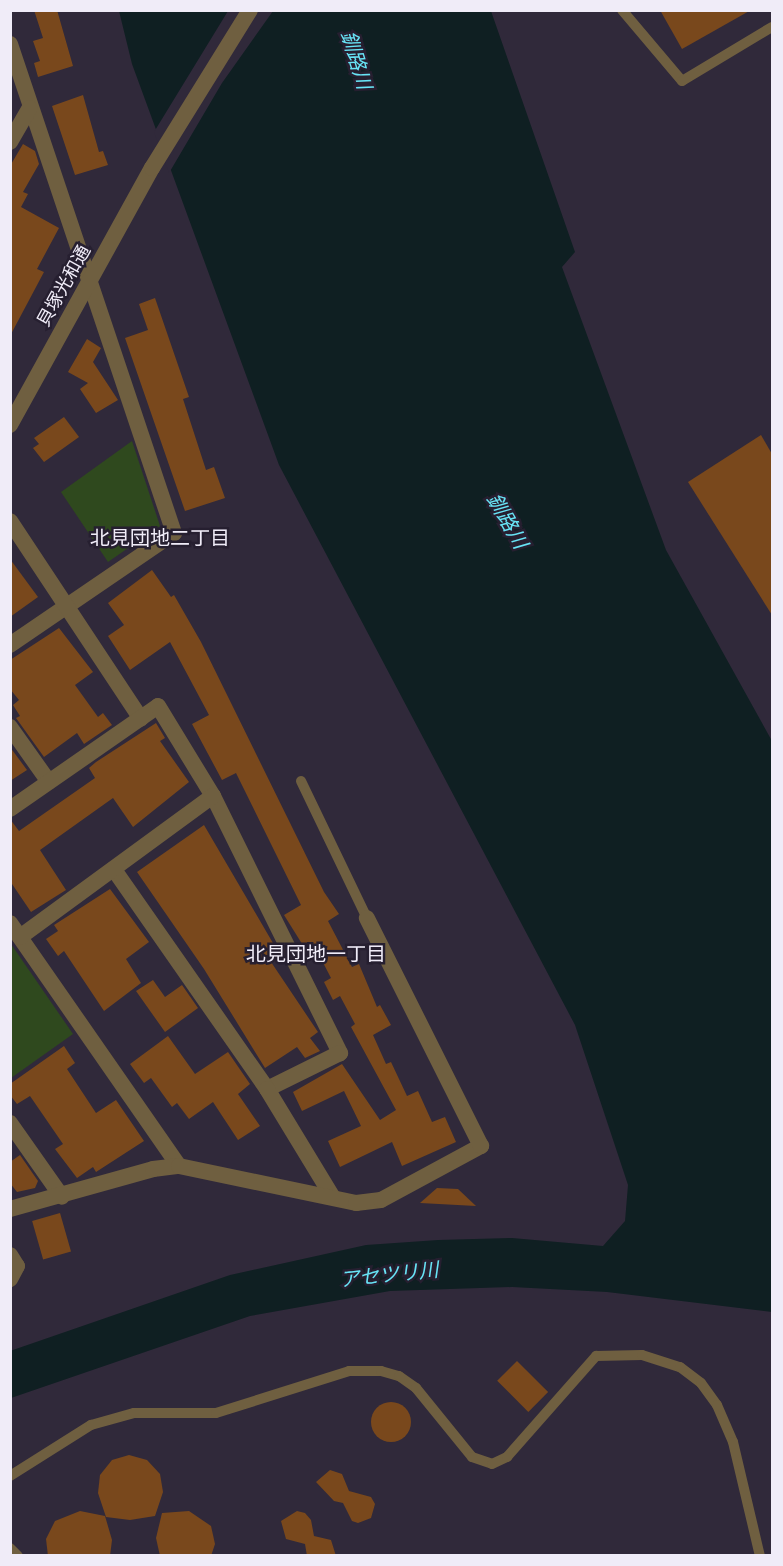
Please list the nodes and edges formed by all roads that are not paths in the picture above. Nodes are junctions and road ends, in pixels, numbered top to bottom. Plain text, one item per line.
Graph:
1 (250, 10) edge
2 (622, 10) edge
3 (772, 27) edge
4 (11, 49) edge
5 (30, 108) junction
6 (10, 142) edge
7 (88, 282) junction
8 (10, 424) edge
9 (10, 521) edge
10 (67, 605) junction
11 (10, 645) edge
12 (141, 719) junction
13 (10, 727) edge
14 (301, 781) dead end
15 (49, 782) junction
16 (213, 796) junction
17 (10, 809) edge
18 (115, 871) junction
19 (367, 918) joint
20 (10, 923) edge
21 (20, 937) junction
22 (267, 1089) junction
23 (10, 1123) edge
24 (179, 1166) junction
25 (332, 1196) junction
26 (62, 1197) junction
27 (10, 1209) edge
28 (10, 1255) edge
29 (10, 1279) edge
30 (10, 1476) edge
31 (10, 1548) edge
32 (18, 1556) edge
33 (760, 1556) edge

1 - 7 street, 貝塚光和通
2 - 3 lane
4 - 5 street
5 - 6 street
5 - 7 street
7 - 8 street, 貝塚光和通
7 - 10 street
9 - 10 street
10 - 11 street
10 - 12 street
12 - 15 street
12 - 16 street
13 - 15 street
14 - 19 lane
15 - 17 street
16 - 18 street
16 - 22 street
18 - 21 street
18 - 22 street
19 - 25 street
20 - 21 street
21 - 24 street
22 - 25 street
23 - 26 street
24 - 25 street
24 - 26 street
26 - 27 street
28 - 29 street
30 - 33 lane
31 - 32 lane

